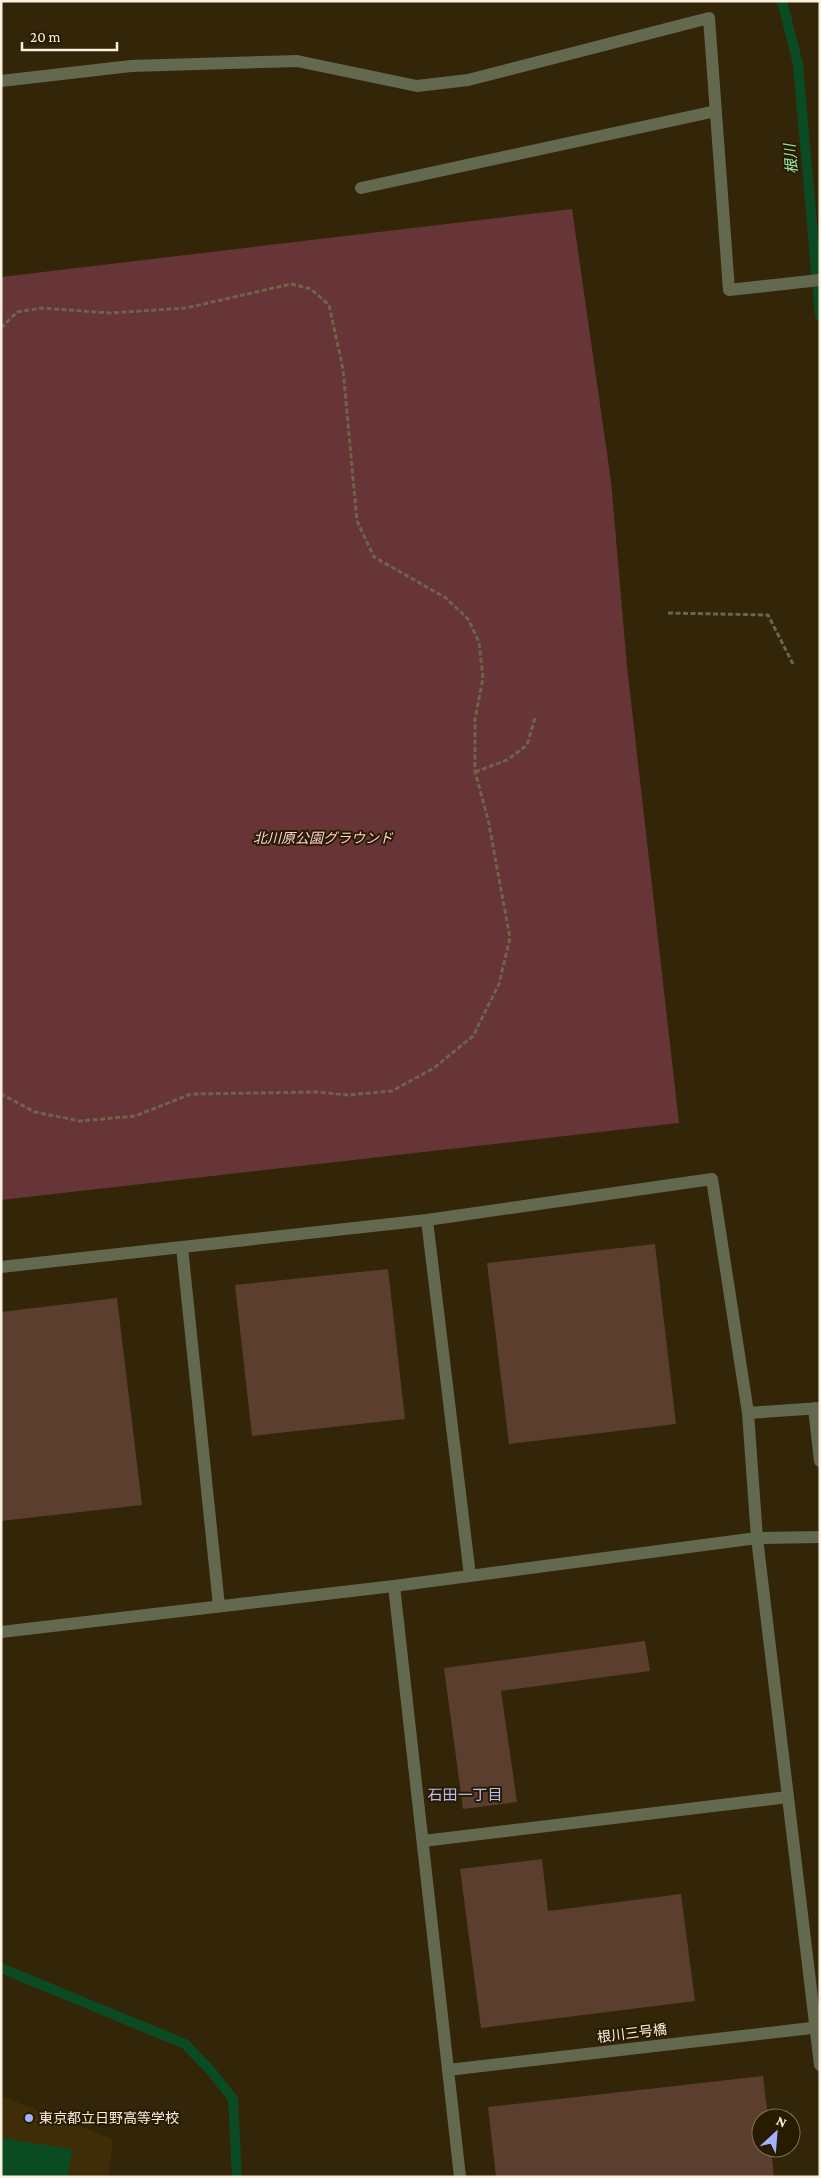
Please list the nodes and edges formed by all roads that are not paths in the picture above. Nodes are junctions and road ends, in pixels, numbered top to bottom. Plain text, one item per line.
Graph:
1 (1, 81) edge
2 (716, 111) junction
3 (361, 188) dead end
4 (820, 280) edge
5 (427, 1220) junction
6 (182, 1247) junction
7 (1, 1267) edge
8 (817, 1408) edge
9 (748, 1413) junction
10 (820, 1461) edge
11 (820, 1537) edge
12 (757, 1538) junction
13 (470, 1576) junction
14 (394, 1586) junction
15 (219, 1606) junction
16 (1, 1632) edge
17 (788, 1797) junction
18 (423, 1841) junction
19 (818, 2027) edge
20 (820, 2064) edge
21 (448, 2070) junction
22 (460, 2177) edge

1 - 2 lane
2 - 3 lane
2 - 4 lane
5 - 6 lane
5 - 9 lane
5 - 13 lane
6 - 7 lane
6 - 15 lane
8 - 9 lane
8 - 10 lane
9 - 12 lane
11 - 12 lane
12 - 13 lane
12 - 17 lane
13 - 14 lane
14 - 15 lane
14 - 18 lane
15 - 16 lane
17 - 18 lane
17 - 19 lane
18 - 21 lane
19 - 20 lane
19 - 21 lane, 根川三号橋
21 - 22 lane

